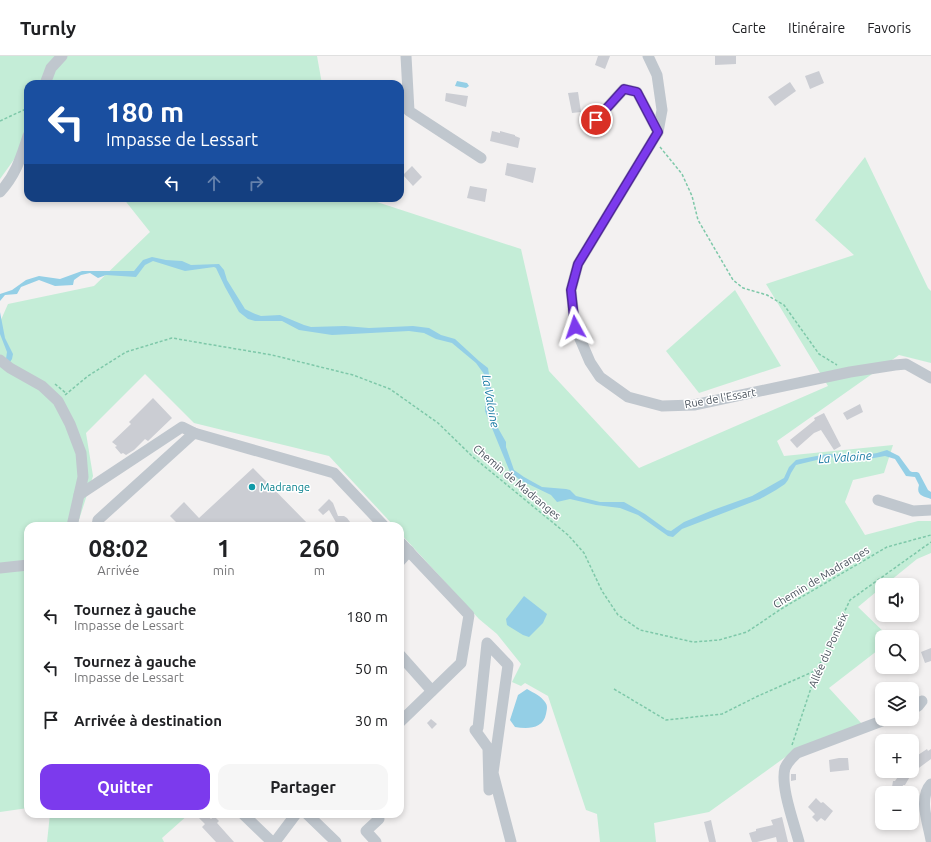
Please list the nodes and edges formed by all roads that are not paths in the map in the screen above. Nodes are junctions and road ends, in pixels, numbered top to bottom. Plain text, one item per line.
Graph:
1 (62, 56) edge
2 (406, 56) edge
3 (648, 56) edge
4 (46, 80) edge
5 (596, 120) dead end
6 (656, 135) junction
7 (24, 148) edge
8 (481, 158) dead end
9 (0, 192) edge
10 (1, 360) edge
11 (931, 378) edge
12 (194, 433) junction
13 (79, 495) junction
14 (878, 500) dead end
15 (931, 510) edge
16 (73, 522) edge
17 (98, 522) edge
18 (380, 522) edge
19 (404, 546) edge
20 (409, 552) junction
21 (404, 557) edge
22 (24, 565) edge
23 (0, 568) edge
24 (404, 660) edge
25 (432, 691) junction
26 (922, 701) dead end
27 (919, 705) edge
28 (404, 718) edge
29 (875, 724) edge
30 (931, 784) edge
31 (489, 790) dead end
32 (247, 818) edge
33 (293, 818) edge
34 (311, 818) edge
35 (378, 819) dead end
36 (931, 840) edge
37 (272, 842) edge
38 (275, 842) edge
39 (336, 842) edge
40 (376, 842) edge
41 (511, 842) edge
42 (799, 842) edge

1 - 4 street
2 - 8 street
3 - 6 street, Rue de l'Essart
5 - 6 street
6 - 11 street, Rue de l'Essart
7 - 9 street
10 - 13 street
12 - 13 street
12 - 17 street
12 - 18 street
13 - 16 street
14 - 15 street
19 - 20 street
20 - 21 street
20 - 25 street
22 - 23 street
24 - 25 street
25 - 28 street
26 - 27 street
29 - 42 street
30 - 36 street
31 - 41 street
32 - 37 street
33 - 38 street
34 - 39 street
35 - 40 street

